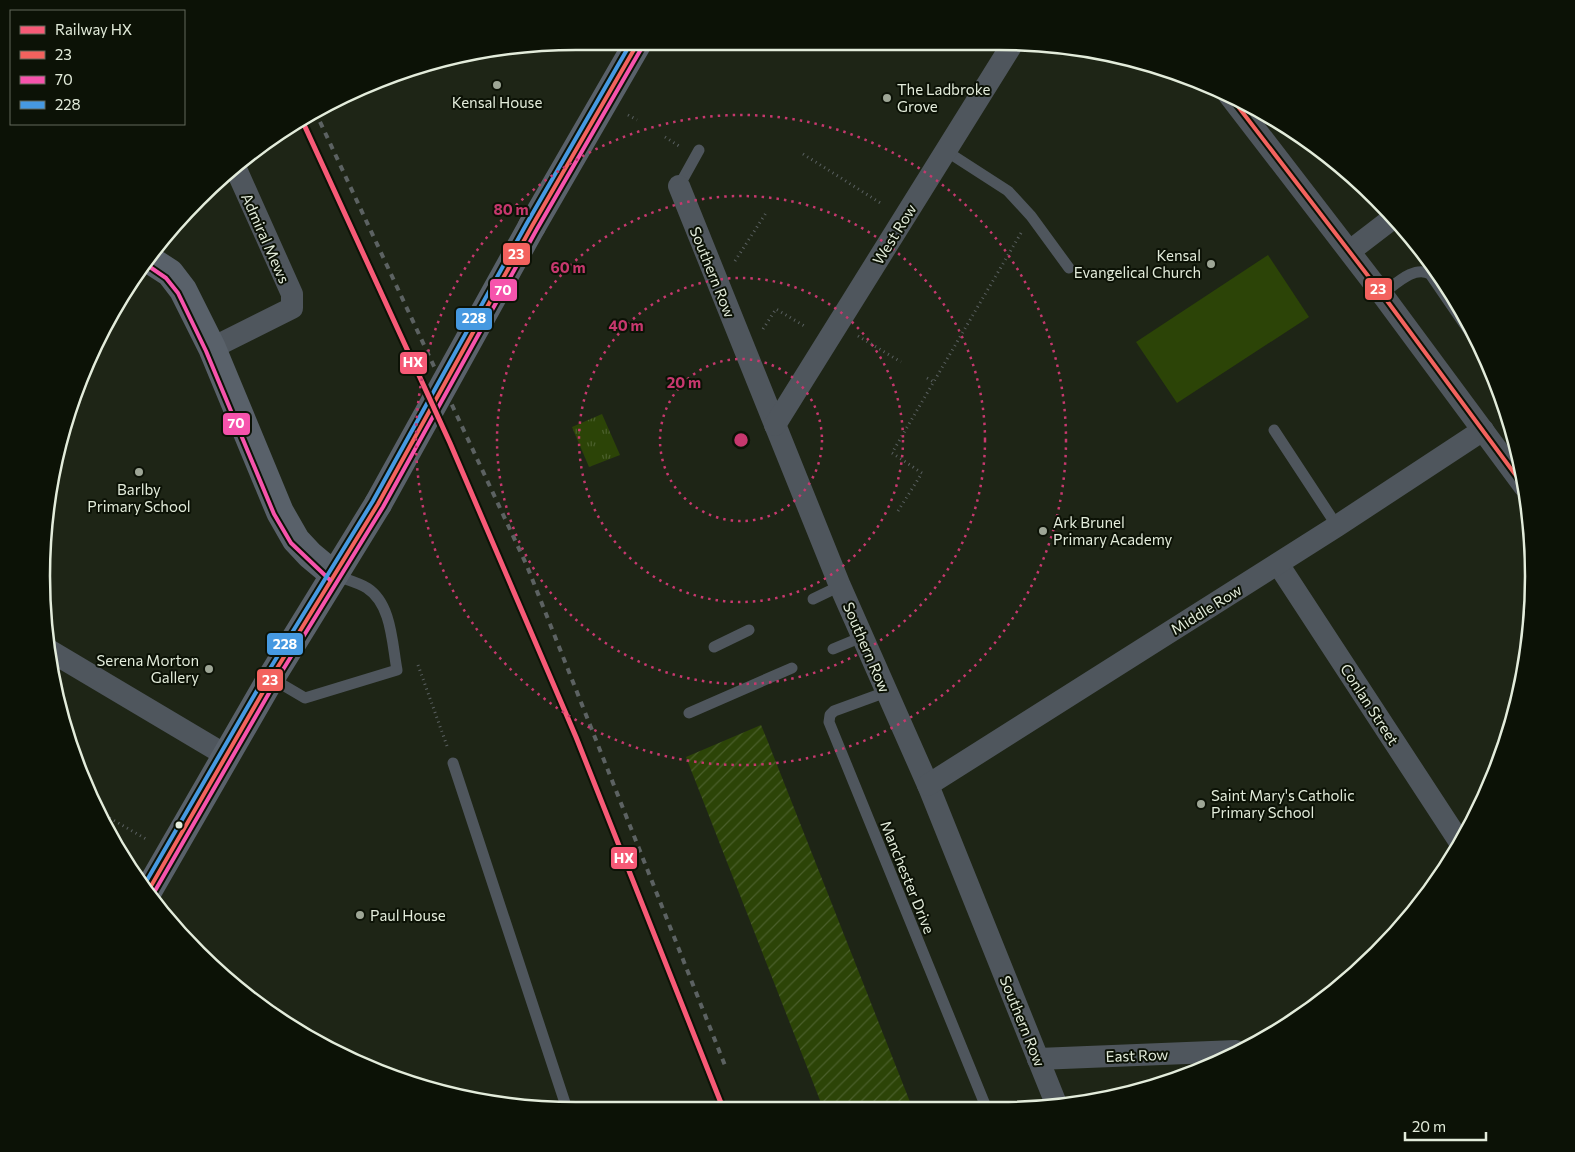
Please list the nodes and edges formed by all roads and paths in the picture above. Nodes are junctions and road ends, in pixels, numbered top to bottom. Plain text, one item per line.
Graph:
1 (634, 50) edge
2 (1008, 50) edge
3 (1239, 108) edge
4 (627, 114) dead end
5 (637, 120) dead end
6 (699, 150) dead end
7 (946, 151) junction
8 (803, 154) dead end
9 (238, 174) edge
10 (679, 186) joint
11 (766, 213) dead end
12 (1032, 216) junction
13 (904, 218) junction
14 (1388, 222) edge
15 (1350, 251) junction
16 (156, 260) edge
17 (1068, 268) dead end
18 (1428, 273) edge
19 (719, 286) junction
20 (1382, 294) junction
21 (833, 332) junction
22 (212, 348) junction
23 (747, 354) junction
24 (901, 362) dead end
25 (927, 378) dead end
26 (934, 382) junction
27 (775, 425) junction
28 (1274, 430) dead end
29 (1483, 430) junction
30 (1515, 474) edge
31 (898, 510) dead end
32 (1337, 526) junction
33 (1278, 564) junction
34 (334, 575) junction
35 (840, 586) junction
36 (813, 599) dead end
37 (749, 630) dead end
38 (862, 637) junction
39 (714, 647) dead end
40 (833, 649) dead end
41 (56, 655) edge
42 (792, 668) dead end
43 (397, 670) junction
44 (271, 678) junction
45 (886, 692) junction
46 (690, 712) dead end
47 (227, 756) junction
48 (452, 763) joint
49 (928, 785) junction
50 (109, 818) edge
51 (1456, 837) edge
52 (171, 853) junction
53 (152, 886) edge
54 (1224, 1051) edge
55 (1038, 1059) junction
56 (1054, 1099) edge
57 (565, 1102) edge
58 (984, 1102) edge

1 - 34 main road, bridge
2 - 7 street, West Row
3 - 15 street
4 - 5 path
6 - 10 lane
7 - 12 lane
7 - 13 street, West Row
8 - 13 path
9 - 22 street, Admiral Mews
10 - 19 street, Southern Row
11 - 19 path
12 - 17 lane
12 - 26 path
13 - 21 street, West Row
14 - 15 street
15 - 20 street
16 - 22 main road
18 - 20 lane
19 - 23 street, Southern Row
20 - 29 street
21 - 23 path
21 - 24 path
21 - 27 street, West Row
22 - 34 main road
23 - 27 street, Southern Row
25 - 26 path
26 - 31 path
27 - 35 street, Southern Row
28 - 32 lane
29 - 30 street
29 - 32 street, Middle Row
32 - 33 street, Middle Row
33 - 49 street, Middle Row
33 - 51 street, Conlan Street
34 - 43 lane
34 - 44 main road
35 - 36 lane
35 - 38 street, Southern Row
37 - 39 lane
38 - 40 lane
38 - 45 street, Southern Row
41 - 47 street
42 - 46 lane
43 - 44 lane
43 - 48 path
44 - 47 main road
45 - 49 street, Southern Row
45 - 58 lane, Manchester Drive
47 - 52 main road
48 - 57 lane
49 - 55 street, Southern Row
50 - 52 path
52 - 53 main road
54 - 55 street, East Row
55 - 56 street, Southern Row

